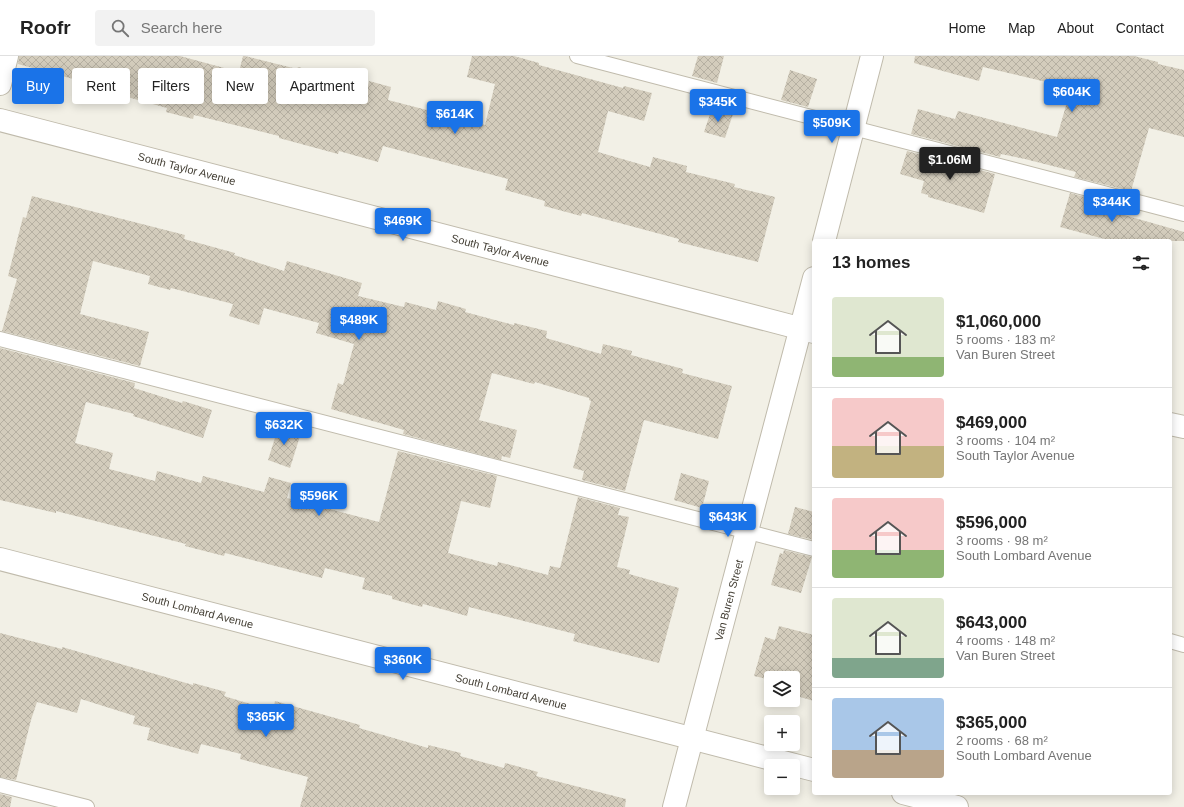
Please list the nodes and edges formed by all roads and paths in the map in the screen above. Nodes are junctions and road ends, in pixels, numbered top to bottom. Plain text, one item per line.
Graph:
1 (7, 56) edge
2 (577, 56) edge
3 (872, 56) edge
4 (0, 84) edge
5 (0, 120) edge
6 (854, 128) junction
7 (1184, 214) edge
8 (825, 239) edge
9 (812, 293) edge
10 (807, 330) edge
11 (0, 339) edge
12 (1172, 424) edge
13 (1184, 427) edge
14 (747, 532) junction
15 (812, 548) edge
16 (0, 559) edge
17 (1172, 641) edge
18 (1184, 644) edge
19 (693, 739) junction
20 (812, 769) edge
21 (0, 785) edge
22 (911, 795) edge
23 (87, 807) edge
24 (674, 807) edge
25 (956, 807) edge

1 - 4 street
2 - 6 lane
3 - 6 street
5 - 10 street, South Taylor Avenue
6 - 7 lane
6 - 8 street
9 - 10 street, Van Buren Street
10 - 14 street, Van Buren Street
11 - 14 lane
12 - 13 street
14 - 15 lane
14 - 19 street, Van Buren Street
16 - 19 street, South Lombard Avenue
17 - 18 lane
19 - 20 street, South Lombard Avenue
19 - 24 street, Van Buren Street
21 - 23 lane
22 - 25 street

